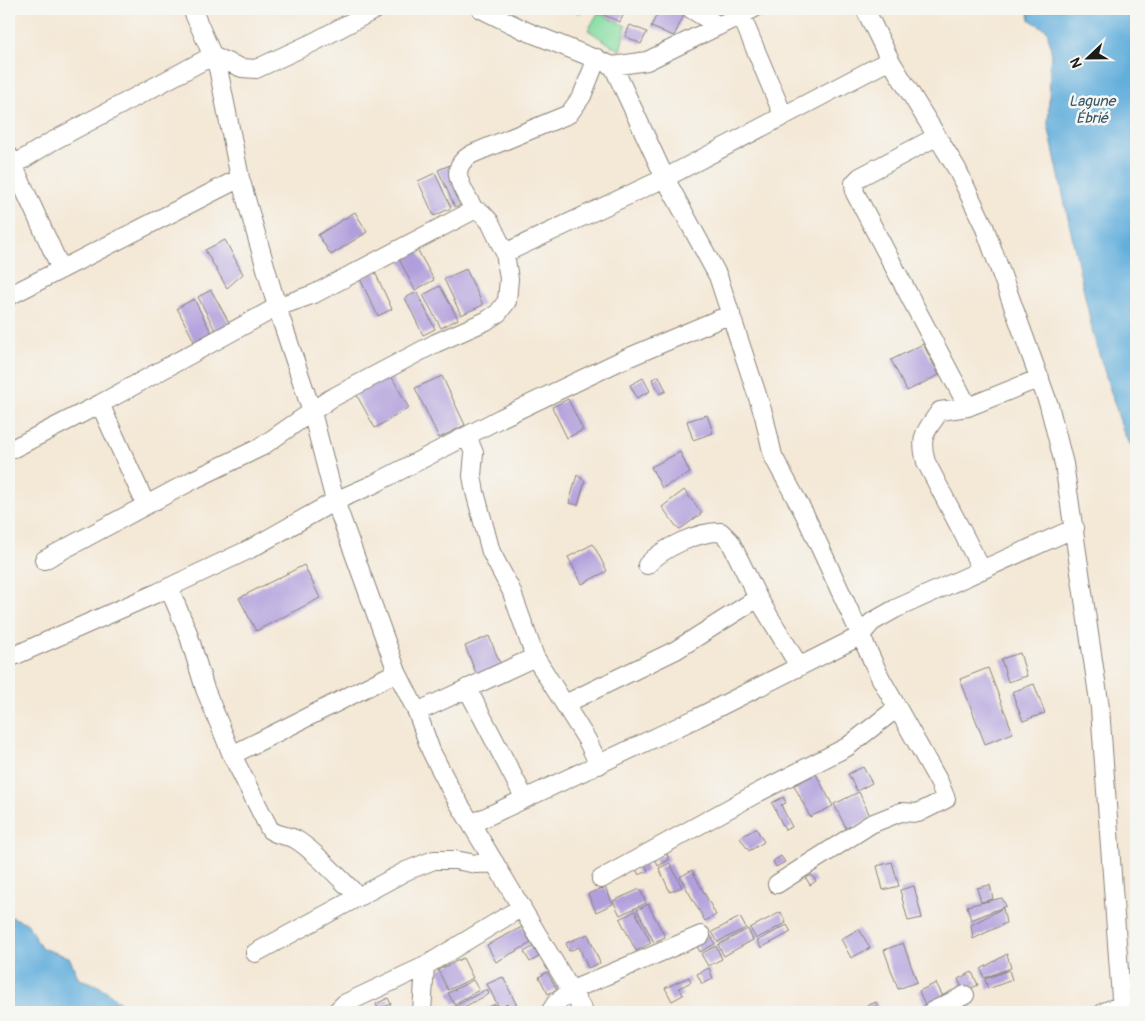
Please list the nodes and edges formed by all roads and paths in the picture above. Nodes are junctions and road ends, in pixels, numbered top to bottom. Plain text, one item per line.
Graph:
1 (192, 9) edge
2 (376, 9) edge
3 (481, 9) edge
4 (690, 9) edge
5 (866, 9) edge
6 (747, 12) edge
7 (719, 26) junction
8 (212, 56) junction
9 (597, 58) junction
10 (890, 60) junction
11 (614, 66) junction
12 (784, 115) junction
13 (936, 137) junction
14 (10, 163) edge
15 (240, 178) junction
16 (665, 178) junction
17 (474, 210) junction
18 (504, 253) junction
19 (61, 269) junction
20 (9, 296) edge
21 (277, 307) junction
22 (730, 314) junction
23 (1040, 378) junction
24 (100, 404) junction
25 (968, 407) junction
26 (312, 412) junction
27 (466, 436) junction
28 (14, 448) dead end
29 (335, 501) junction
30 (146, 505) junction
31 (1075, 528) junction
32 (44, 560) dead end
33 (647, 565) dead end
34 (982, 570) junction
35 (169, 588) junction
36 (758, 598) junction
37 (860, 636) junction
38 (535, 657) junction
39 (9, 658) edge
40 (799, 666) junction
41 (397, 672) junction
42 (467, 688) junction
43 (565, 704) junction
44 (897, 708) junction
45 (417, 712) junction
46 (232, 755) junction
47 (599, 765) junction
48 (525, 799) junction
49 (471, 824) junction
50 (495, 863) junction
51 (601, 879) dead end
52 (777, 884) dead end
53 (359, 897) junction
54 (522, 907) junction
55 (701, 936) dead end
56 (256, 953) dead end
57 (425, 966) junction
58 (572, 990) junction
59 (965, 995) dead end
60 (1122, 1009) edge
61 (336, 1012) edge
62 (422, 1012) edge
63 (550, 1012) edge
64 (584, 1012) edge
65 (931, 1012) edge
66 (1104, 1012) edge

1 - 8 street
2 - 8 street
3 - 9 street
4 - 7 street
5 - 10 street
6 - 7 street
6 - 12 street
7 - 11 street
8 - 14 street
8 - 15 street
9 - 11 street
9 - 17 street
10 - 12 street
10 - 13 street
11 - 16 street
12 - 16 street
13 - 23 street
13 - 25 street
14 - 19 street
15 - 19 street
15 - 21 street
16 - 18 street
16 - 22 street
17 - 18 street
17 - 21 street
18 - 26 street
19 - 20 street
21 - 24 street
21 - 26 street
22 - 27 street
22 - 37 street
23 - 25 street
23 - 31 street
24 - 28 street
24 - 30 street
25 - 34 street
26 - 29 street
26 - 30 street
27 - 29 street
27 - 38 street
29 - 35 street
29 - 41 street
30 - 32 street
31 - 34 street
31 - 60 street
33 - 36 street
34 - 37 street
35 - 39 street
35 - 46 street
36 - 40 street
36 - 43 street
37 - 40 street
37 - 44 street
38 - 42 street
38 - 43 street
40 - 47 street
41 - 45 street
41 - 46 street
42 - 45 street
42 - 48 street
43 - 47 street
44 - 51 street
44 - 52 street
45 - 49 street
46 - 53 street
47 - 48 street
48 - 49 street
49 - 50 street
50 - 53 street
50 - 54 street
53 - 56 street
54 - 57 street
54 - 58 street
55 - 58 street
57 - 61 street
57 - 62 street
58 - 63 street
58 - 64 street
59 - 65 street
60 - 66 street

